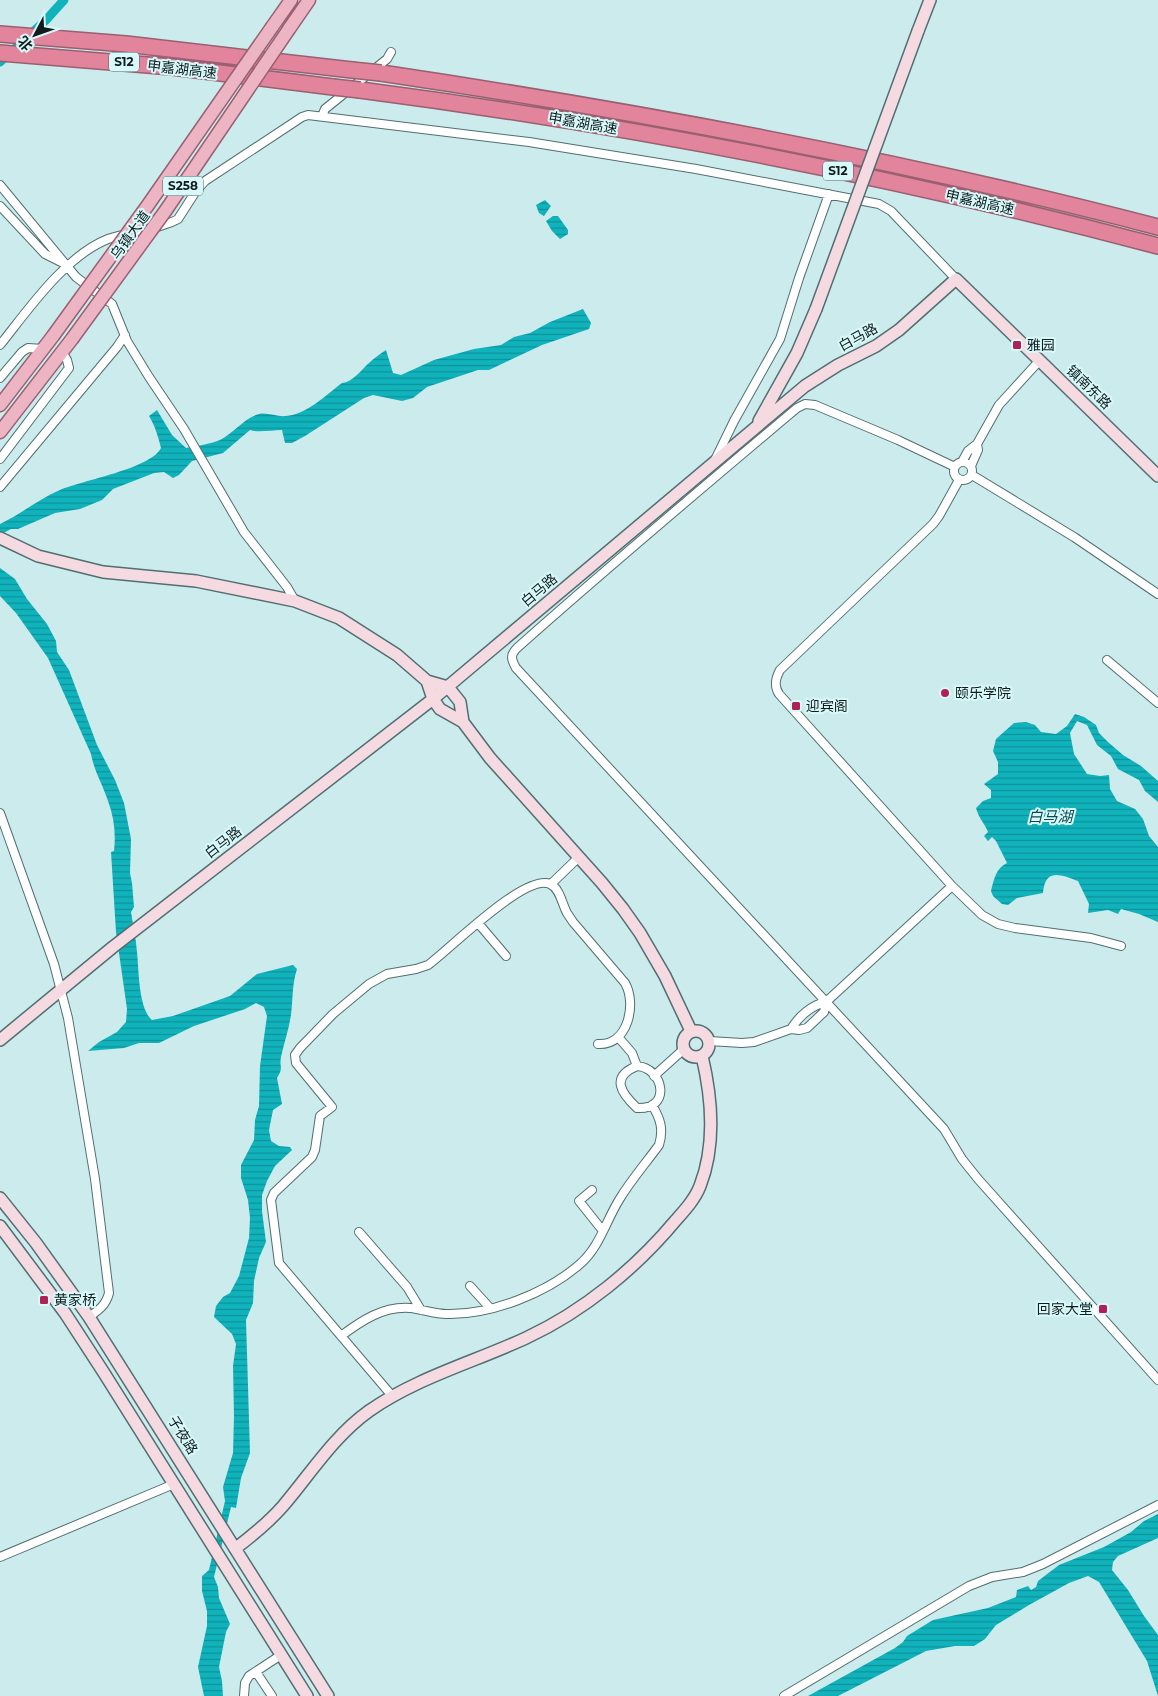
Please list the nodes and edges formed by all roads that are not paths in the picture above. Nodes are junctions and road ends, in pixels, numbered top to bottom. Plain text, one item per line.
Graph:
1 (291, 0) edge
2 (309, 0) edge
3 (930, 0) edge
4 (0, 34) edge
5 (391, 52) dead end
6 (0, 53) edge
7 (322, 116) junction
8 (0, 185) edge
9 (829, 194) junction
10 (0, 206) edge
11 (1158, 227) edge
12 (1158, 246) edge
13 (67, 266) junction
14 (956, 279) junction
15 (125, 334) junction
16 (0, 345) edge
17 (43, 349) junction
18 (62, 352) junction
19 (1040, 360) junction
20 (0, 378) edge
21 (0, 405) edge
22 (754, 429) junction
23 (0, 432) edge
24 (977, 444) junction
25 (0, 459) edge
26 (962, 462) junction
27 (713, 463) junction
28 (971, 466) junction
29 (955, 467) junction
30 (972, 475) junction
31 (1158, 476) edge
32 (959, 480) junction
33 (0, 487) edge
34 (2, 539) edge
35 (1158, 594) edge
36 (295, 601) junction
37 (1107, 660) dead end
38 (427, 681) junction
39 (448, 687) junction
40 (433, 699) junction
41 (1158, 703) edge
42 (463, 722) junction
43 (0, 813) edge
44 (579, 857) junction
45 (551, 884) junction
46 (952, 886) junction
47 (478, 923) junction
48 (1121, 946) dead end
49 (506, 956) dead end
50 (61, 989) junction
51 (826, 1002) junction
52 (806, 1013) junction
53 (814, 1022) junction
54 (792, 1029) junction
55 (691, 1031) junction
56 (618, 1037) junction
57 (0, 1040) edge
58 (709, 1041) junction
59 (598, 1044) dead end
60 (684, 1049) junction
61 (702, 1056) junction
62 (637, 1066) junction
63 (654, 1076) junction
64 (652, 1105) junction
65 (592, 1190) dead end
66 (0, 1198) edge
67 (0, 1226) edge
68 (604, 1231) junction
69 (359, 1232) dead end
70 (470, 1286) dead end
71 (490, 1308) junction
72 (421, 1310) junction
73 (89, 1317) junction
74 (341, 1336) junction
75 (1158, 1380) edge
76 (393, 1397) junction
77 (176, 1452) junction
78 (160, 1462) junction
79 (174, 1484) junction
80 (1158, 1505) edge
81 (236, 1548) junction
82 (0, 1557) edge
83 (281, 1654) junction
84 (256, 1672) junction
85 (244, 1696) edge
86 (272, 1696) edge
87 (307, 1696) edge
88 (328, 1696) edge
89 (784, 1696) edge

1 - 17 main road, 乌镇大道 / S258, bridge
2 - 18 main road, 乌镇大道 / S258, bridge
3 - 22 street, bridge
4 - 11 highway, 申嘉湖高速 / S12, bridge
5 - 7 street
6 - 12 highway, 申嘉湖高速 / S12, bridge
7 - 9 street
7 - 13 street
8 - 13 street
9 - 14 street
9 - 27 street
10 - 13 street
13 - 15 street
13 - 16 street
14 - 19 street, 镇南东路
14 - 22 street, 白马路
15 - 33 street
15 - 36 street
17 - 20 street
17 - 21 main road, 乌镇大道 / S258
18 - 23 main road, 乌镇大道 / S258
18 - 25 street
19 - 24 street
19 - 31 street, 镇南东路
22 - 27 street, 白马路
24 - 26 street
24 - 28 street
26 - 28 street
26 - 29 street
27 - 39 street, 白马路
28 - 30 street
29 - 32 street
29 - 51 street
30 - 32 street
30 - 35 street
32 - 46 street
34 - 36 street
36 - 38 street
37 - 41 street
38 - 39 street
38 - 40 street
39 - 40 street, 白马路
39 - 42 street
40 - 42 street
40 - 50 street, 白马路
42 - 44 street
43 - 50 street
44 - 45 street
44 - 55 street
45 - 47 street
45 - 56 street
46 - 48 street
46 - 51 street
47 - 49 street
47 - 74 street
50 - 57 street, 白马路
50 - 73 street
51 - 52 street
51 - 53 street
51 - 75 street
52 - 53 street
52 - 54 street
53 - 54 street
54 - 58 street
55 - 58 street
55 - 60 street
56 - 59 street
56 - 62 street
58 - 61 street
60 - 61 street
60 - 63 street
61 - 76 street
62 - 63 street
62 - 64 street
63 - 64 street
64 - 68 street
65 - 68 street
66 - 73 street, 子夜路
67 - 78 street
68 - 71 street
69 - 72 street
70 - 71 street
71 - 72 street
72 - 74 street
73 - 77 street, 子夜路
74 - 76 street
76 - 81 street
77 - 78 street
77 - 81 street, 子夜路
78 - 79 street
79 - 82 street
79 - 83 street
80 - 89 street
81 - 88 street, 子夜路
83 - 84 street
83 - 87 street
84 - 85 street
84 - 86 street

